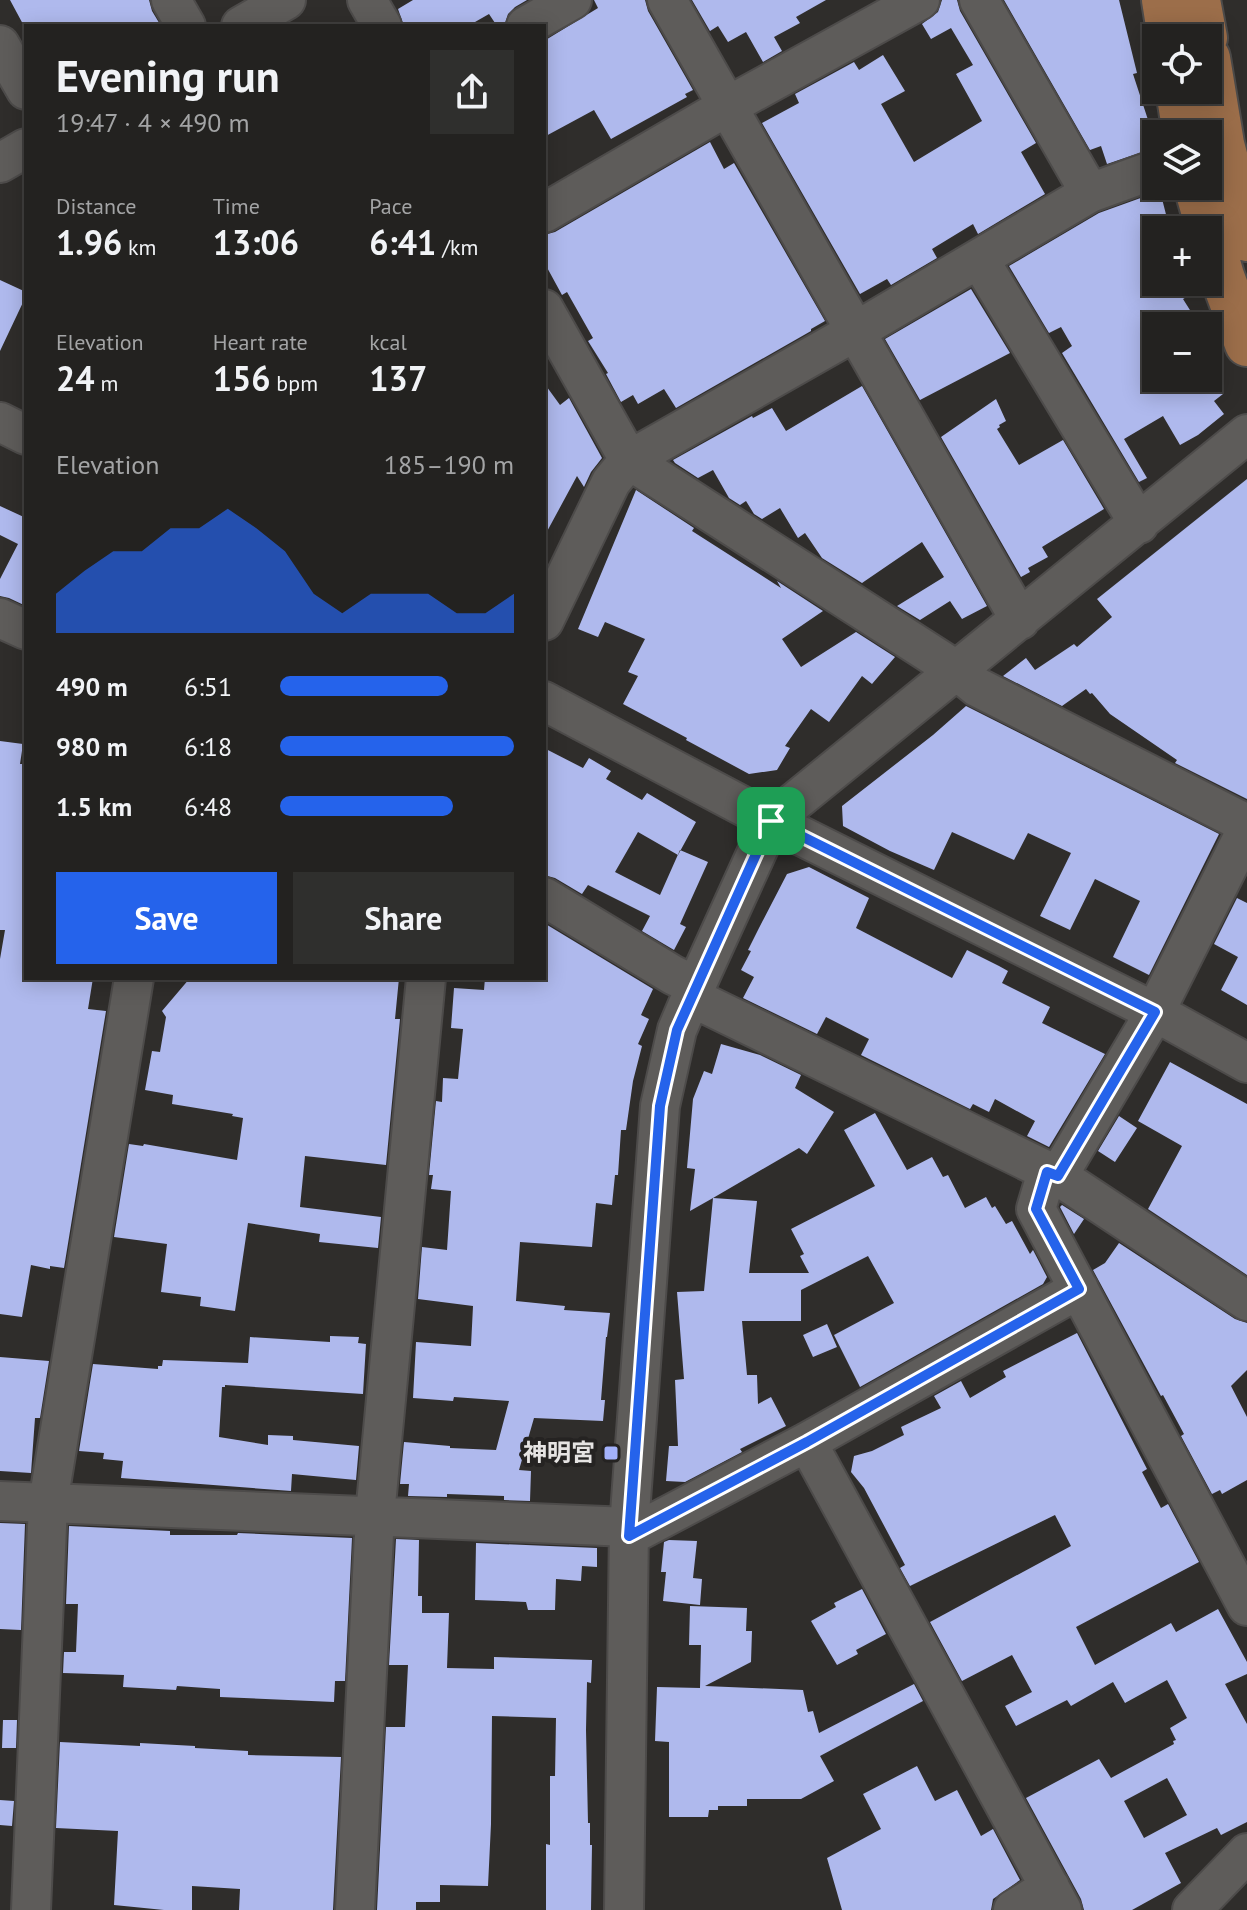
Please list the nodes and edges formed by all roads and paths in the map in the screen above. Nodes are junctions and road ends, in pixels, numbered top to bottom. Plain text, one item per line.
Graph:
1 (171, 0) edge
2 (286, 0) edge
3 (367, 0) edge
4 (572, 0) edge
5 (667, 0) edge
6 (920, 0) edge
7 (979, 0) edge
8 (1164, 0) edge
9 (1198, 0) edge
10 (185, 24) edge
11 (244, 24) edge
12 (381, 24) edge
13 (530, 24) edge
14 (1168, 24) edge
15 (1202, 24) edge
16 (0, 45) edge
17 (24, 87) edge
18 (728, 106) junction
19 (24, 149) edge
20 (1222, 160) edge
21 (0, 163) edge
22 (1142, 174) edge
23 (1090, 193) junction
24 (1200, 200) edge
25 (546, 212) edge
26 (1247, 239) edge
27 (979, 259) junction
28 (546, 313) edge
29 (856, 331) junction
30 (1247, 344) edge
31 (0, 422) edge
32 (24, 434) edge
33 (1247, 434) edge
34 (629, 460) junction
35 (1139, 524) junction
36 (546, 617) edge
37 (0, 618) edge
38 (1020, 620) junction
39 (24, 629) edge
40 (956, 670) junction
41 (546, 702) edge
42 (771, 821) junction
43 (1247, 826) edge
44 (546, 898) edge
45 (134, 980) edge
46 (426, 980) edge
47 (694, 991) junction
48 (1155, 1012) junction
49 (1247, 1063) edge
50 (1052, 1174) junction
51 (1079, 1289) junction
52 (1247, 1301) edge
53 (807, 1442) junction
54 (0, 1501) edge
55 (48, 1503) junction
56 (375, 1515) junction
57 (629, 1532) junction
58 (1247, 1606) edge
59 (1247, 1853) edge
60 (1056, 1899) edge
61 (31, 1910) edge
62 (355, 1910) edge
63 (624, 1910) edge
64 (1013, 1910) edge
65 (1192, 1910) edge

1 - 10 street
2 - 11 street
3 - 12 street
4 - 13 street
5 - 18 street
6 - 18 street
7 - 23 street
8 - 14 main road
9 - 15 main road
16 - 17 street
18 - 25 street
18 - 29 street
19 - 21 street
20 - 26 main road
22 - 23 street
23 - 27 street
24 - 30 main road
27 - 29 street
27 - 35 street
28 - 34 street
29 - 34 street
29 - 38 street
31 - 32 street
33 - 35 street
34 - 36 street
34 - 40 street
35 - 38 street
37 - 39 street
38 - 40 street
40 - 42 street
40 - 43 street
41 - 42 street
42 - 47 street
42 - 48 street
43 - 48 street
44 - 47 street
45 - 55 street
46 - 56 street
47 - 50 street
47 - 57 street
48 - 49 street
48 - 50 street
50 - 51 street
50 - 52 street
51 - 53 street
51 - 58 street
53 - 57 street
53 - 60 street
54 - 55 street
55 - 56 street
55 - 61 street
56 - 57 street
56 - 62 street
57 - 63 street
59 - 65 street
60 - 64 street

